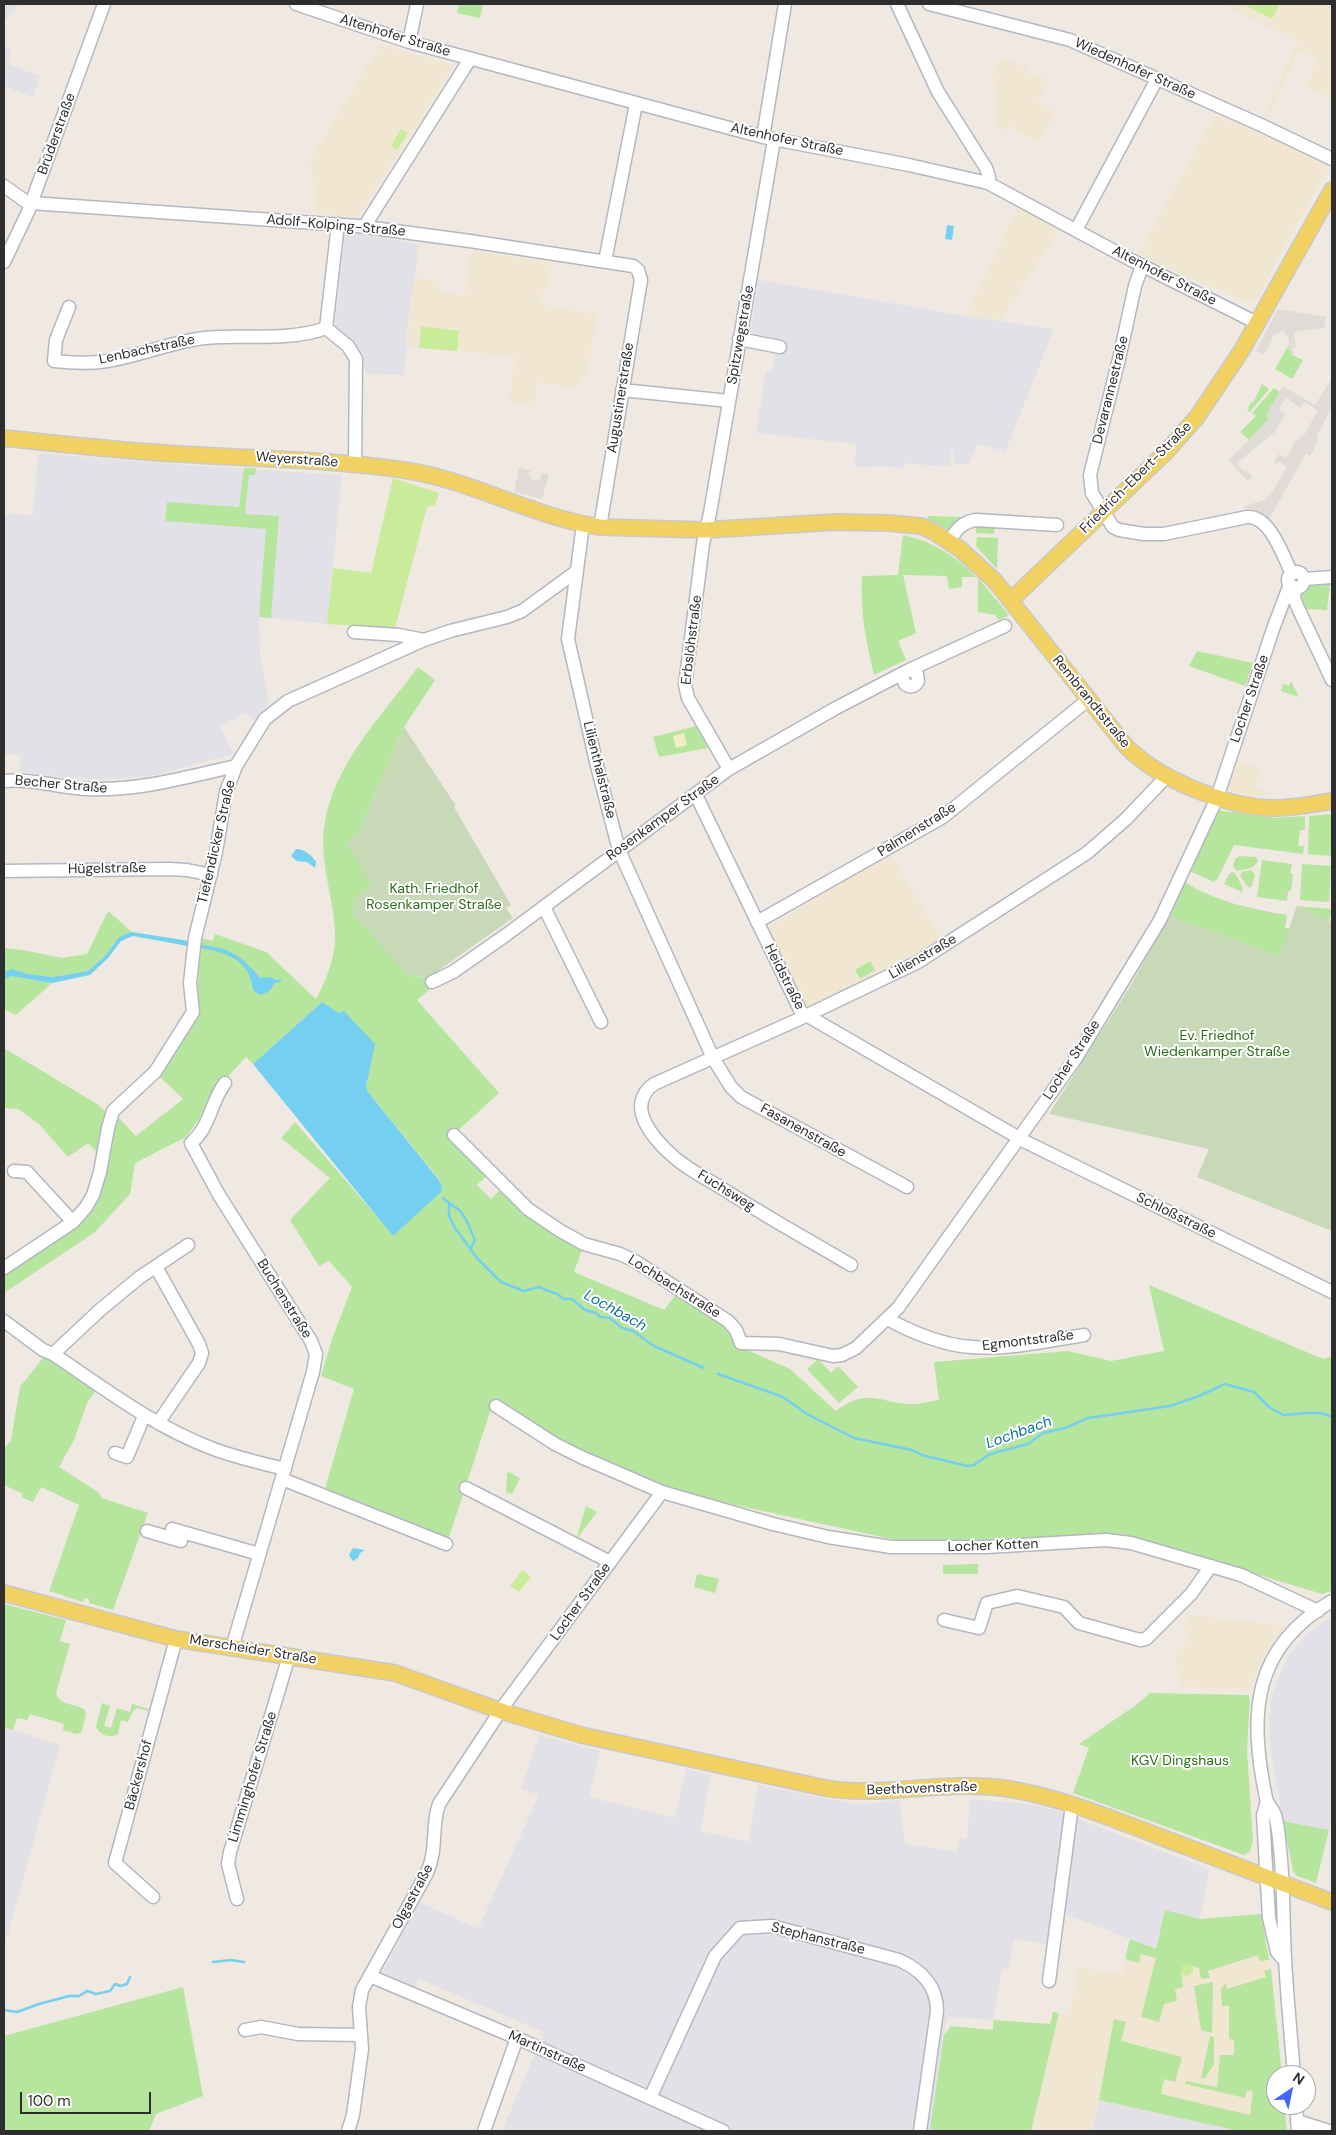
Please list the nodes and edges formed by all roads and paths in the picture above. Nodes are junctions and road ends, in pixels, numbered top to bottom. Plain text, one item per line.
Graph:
1 (104, 4) edge
2 (296, 4) edge
3 (417, 4) edge
4 (785, 4) edge
5 (897, 4) edge
6 (929, 4) edge
7 (409, 42) junction
8 (470, 59) junction
9 (1157, 79) junction
10 (636, 104) junction
11 (768, 138) junction
12 (1332, 159) edge
13 (988, 183) junction
14 (4, 186) edge
15 (1332, 190) edge
16 (31, 203) junction
17 (338, 224) junction
18 (364, 227) junction
19 (1076, 230) junction
20 (605, 261) junction
21 (4, 262) edge
22 (1142, 266) junction
23 (638, 270) joint
24 (69, 307) dead end
25 (1257, 323) junction
26 (326, 328) junction
27 (739, 339) junction
28 (780, 347) dead end
29 (622, 390) junction
30 (729, 401) junction
31 (4, 438) edge
32 (355, 464) junction
33 (1102, 512) junction
34 (583, 524) junction
35 (1057, 525) dead end
36 (600, 527) junction
37 (705, 530) junction
38 (949, 541) junction
39 (577, 571) junction
40 (1332, 577) edge
41 (1295, 581) junction
42 (1011, 600) junction
43 (1298, 608) junction
44 (1005, 626) dead end
45 (1273, 629) junction
46 (354, 632) dead end
47 (424, 640) junction
48 (1332, 680) edge
49 (1088, 700) junction
50 (236, 766) junction
51 (730, 769) junction
52 (1167, 776) junction
53 (4, 781) edge
54 (696, 795) junction
55 (1218, 798) junction
56 (1332, 801) edge
57 (619, 850) junction
58 (4, 871) edge
59 (210, 875) junction
60 (544, 907) junction
61 (757, 922) junction
62 (432, 982) dead end
63 (806, 1016) junction
64 (601, 1022) dead end
65 (713, 1058) junction
66 (225, 1084) dead end
67 (648, 1089) joint
68 (454, 1135) dead end
69 (1020, 1138) junction
70 (14, 1171) dead end
71 (907, 1188) dead end
72 (73, 1222) junction
73 (188, 1245) dead end
74 (851, 1265) dead end
75 (156, 1267) junction
76 (4, 1268) edge
77 (1332, 1292) edge
78 (888, 1319) junction
79 (4, 1322) edge
80 (1084, 1335) dead end
81 (742, 1343) joint
82 (53, 1354) junction
83 (496, 1406) dead end
84 (144, 1416) junction
85 (158, 1423) junction
86 (115, 1453) dead end
87 (283, 1474) junction
88 (466, 1488) dead end
89 (662, 1492) junction
90 (147, 1531) dead end
91 (446, 1544) dead end
92 (259, 1554) junction
93 (610, 1562) junction
94 (1211, 1566) junction
95 (4, 1593) edge
96 (1332, 1601) edge
97 (1318, 1610) junction
98 (944, 1620) dead end
99 (176, 1639) junction
100 (232, 1648) junction
101 (288, 1656) junction
102 (501, 1711) junction
103 (1266, 1801) junction
104 (1072, 1805) junction
105 (1267, 1878) junction
106 (1283, 1883) junction
107 (153, 1897) dead end
108 (237, 1899) dead end
109 (1332, 1902) edge
110 (1285, 1961) junction
111 (370, 1976) junction
112 (1049, 1981) dead end
113 (245, 2030) dead end
114 (360, 2035) junction
115 (517, 2038) junction
116 (1293, 2065) edge
117 (650, 2098) junction
118 (1297, 2126) edge
119 (348, 2131) edge
120 (484, 2131) edge
121 (723, 2131) edge
122 (920, 2131) edge
123 (1329, 2131) edge

1 - 16 street, Brüderstraße
2 - 7 street, Altenhofer Straße
3 - 7 street
4 - 11 street, Spitzwegstraße
5 - 13 street
6 - 9 street, Wiedenhofer Straße
7 - 8 street, Altenhofer Straße
8 - 10 street, Altenhofer Straße
8 - 18 street
9 - 12 street, Wiedenhofer Straße
9 - 19 street
10 - 11 street, Altenhofer Straße
10 - 20 street
11 - 13 street, Altenhofer Straße
11 - 27 street, Spitzwegstraße
13 - 19 street, Altenhofer Straße
14 - 16 street
15 - 25 main road, Friedrich-Ebert-Straße
16 - 17 street, Adolf-Kolping-Straße
16 - 21 street, Brüderstraße
17 - 18 street, Adolf-Kolping-Straße
17 - 26 street
18 - 20 street, Adolf-Kolping-Straße
19 - 22 street, Altenhofer Straße
20 - 23 street, Adolf-Kolping-Straße
22 - 25 street, Altenhofer Straße
22 - 33 street, Devarannestraße
23 - 29 street, Augustinerstraße
24 - 26 street, Lenbachstraße
25 - 33 main road, Friedrich-Ebert-Straße
26 - 32 street
27 - 28 street
27 - 30 street, Spitzwegstraße
29 - 30 street
29 - 36 street, Augustinerstraße
30 - 37 street, Spitzwegstraße
31 - 32 main road, Weyerstraße
32 - 34 main road, Weyerstraße
33 - 41 street, Devarannestraße
33 - 42 main road, Friedrich-Ebert-Straße
34 - 36 main road
34 - 39 street, Lilienthalstraße
35 - 38 street, Friedrich-Ebert-Straße
36 - 37 main road
37 - 38 main road
37 - 51 street, Erbslöhstraße
38 - 42 main road
39 - 47 street, Tiefendicker Straße
39 - 57 street, Lilienthalstraße
40 - 41 street
41 - 43 street
41 - 45 street, Locher Straße
42 - 49 main road, Rembrandtstraße
43 - 45 street
43 - 48 street
44 - 51 street, Rosenkamper Straße
45 - 55 street, Locher Straße
46 - 47 street, Tiefendicker Straße
47 - 50 street, Tiefendicker Straße
49 - 52 main road, Rembrandtstraße
49 - 61 street, Palmenstraße
50 - 53 street, Becher Straße
50 - 59 street, Tiefendicker Straße
51 - 54 street, Rosenkamper Straße
52 - 55 main road, Rembrandtstraße
52 - 63 street, Lilienstraße
54 - 57 street, Rosenkamper Straße
54 - 61 street, Heidstraße
55 - 56 main road, Rembrandtstraße
55 - 69 street, Locher Straße
57 - 60 street, Rosenkamper Straße
57 - 65 street, Lilienthalstraße
58 - 59 street, Hügelstraße
59 - 72 street, Tiefendicker Straße
60 - 62 street, Rosenkamper Straße
60 - 64 street
61 - 63 street, Heidstraße
63 - 65 street, Lilienstraße
63 - 69 street, Heidstraße
65 - 67 street, Lilienstraße
65 - 71 street, Fasanenstraße
66 - 87 street, Buchenstraße
67 - 74 street, Fuchsweg
68 - 81 street, Lochbachstraße
69 - 77 street, Schloßstraße
69 - 78 street, Locher Straße
70 - 72 street
72 - 76 street, Tiefendicker Straße
73 - 75 street
75 - 82 street
75 - 85 street
78 - 80 street, Egmontstraße
78 - 81 street, Locher Straße
79 - 82 street
82 - 84 street
83 - 89 street, Locher Kotten
84 - 85 street
84 - 86 street
85 - 87 street
87 - 91 street
87 - 92 street, Buchenstraße
88 - 93 street
89 - 93 street, Locher Straße
89 - 94 street, Locher Kotten
90 - 92 street
92 - 100 street, Buchenstraße
93 - 102 street, Locher Straße
94 - 97 street, Locher Kotten
94 - 98 street
95 - 99 main road, Merscheider Straße
96 - 97 street
97 - 103 street
99 - 100 main road, Merscheider Straße
99 - 107 street, Bäckershof
100 - 101 main road, Merscheider Straße
101 - 102 main road, Merscheider Straße
101 - 108 street, Limminghofer Straße
102 - 104 main road, Beethovenstraße
102 - 111 street, Olgastraße
103 - 105 street
103 - 106 street
104 - 105 main road, Beethovenstraße
104 - 112 street
105 - 106 main road, Beethovenstraße
105 - 110 street
106 - 109 main road, Beethovenstraße
106 - 110 street
110 - 116 street
111 - 114 street, Olgastraße
111 - 115 street, Martinstraße
113 - 114 street
114 - 119 street, Olgastraße
115 - 117 street, Martinstraße
115 - 120 street
117 - 121 street, Martinstraße
117 - 122 street, Stephanstraße
118 - 123 street

